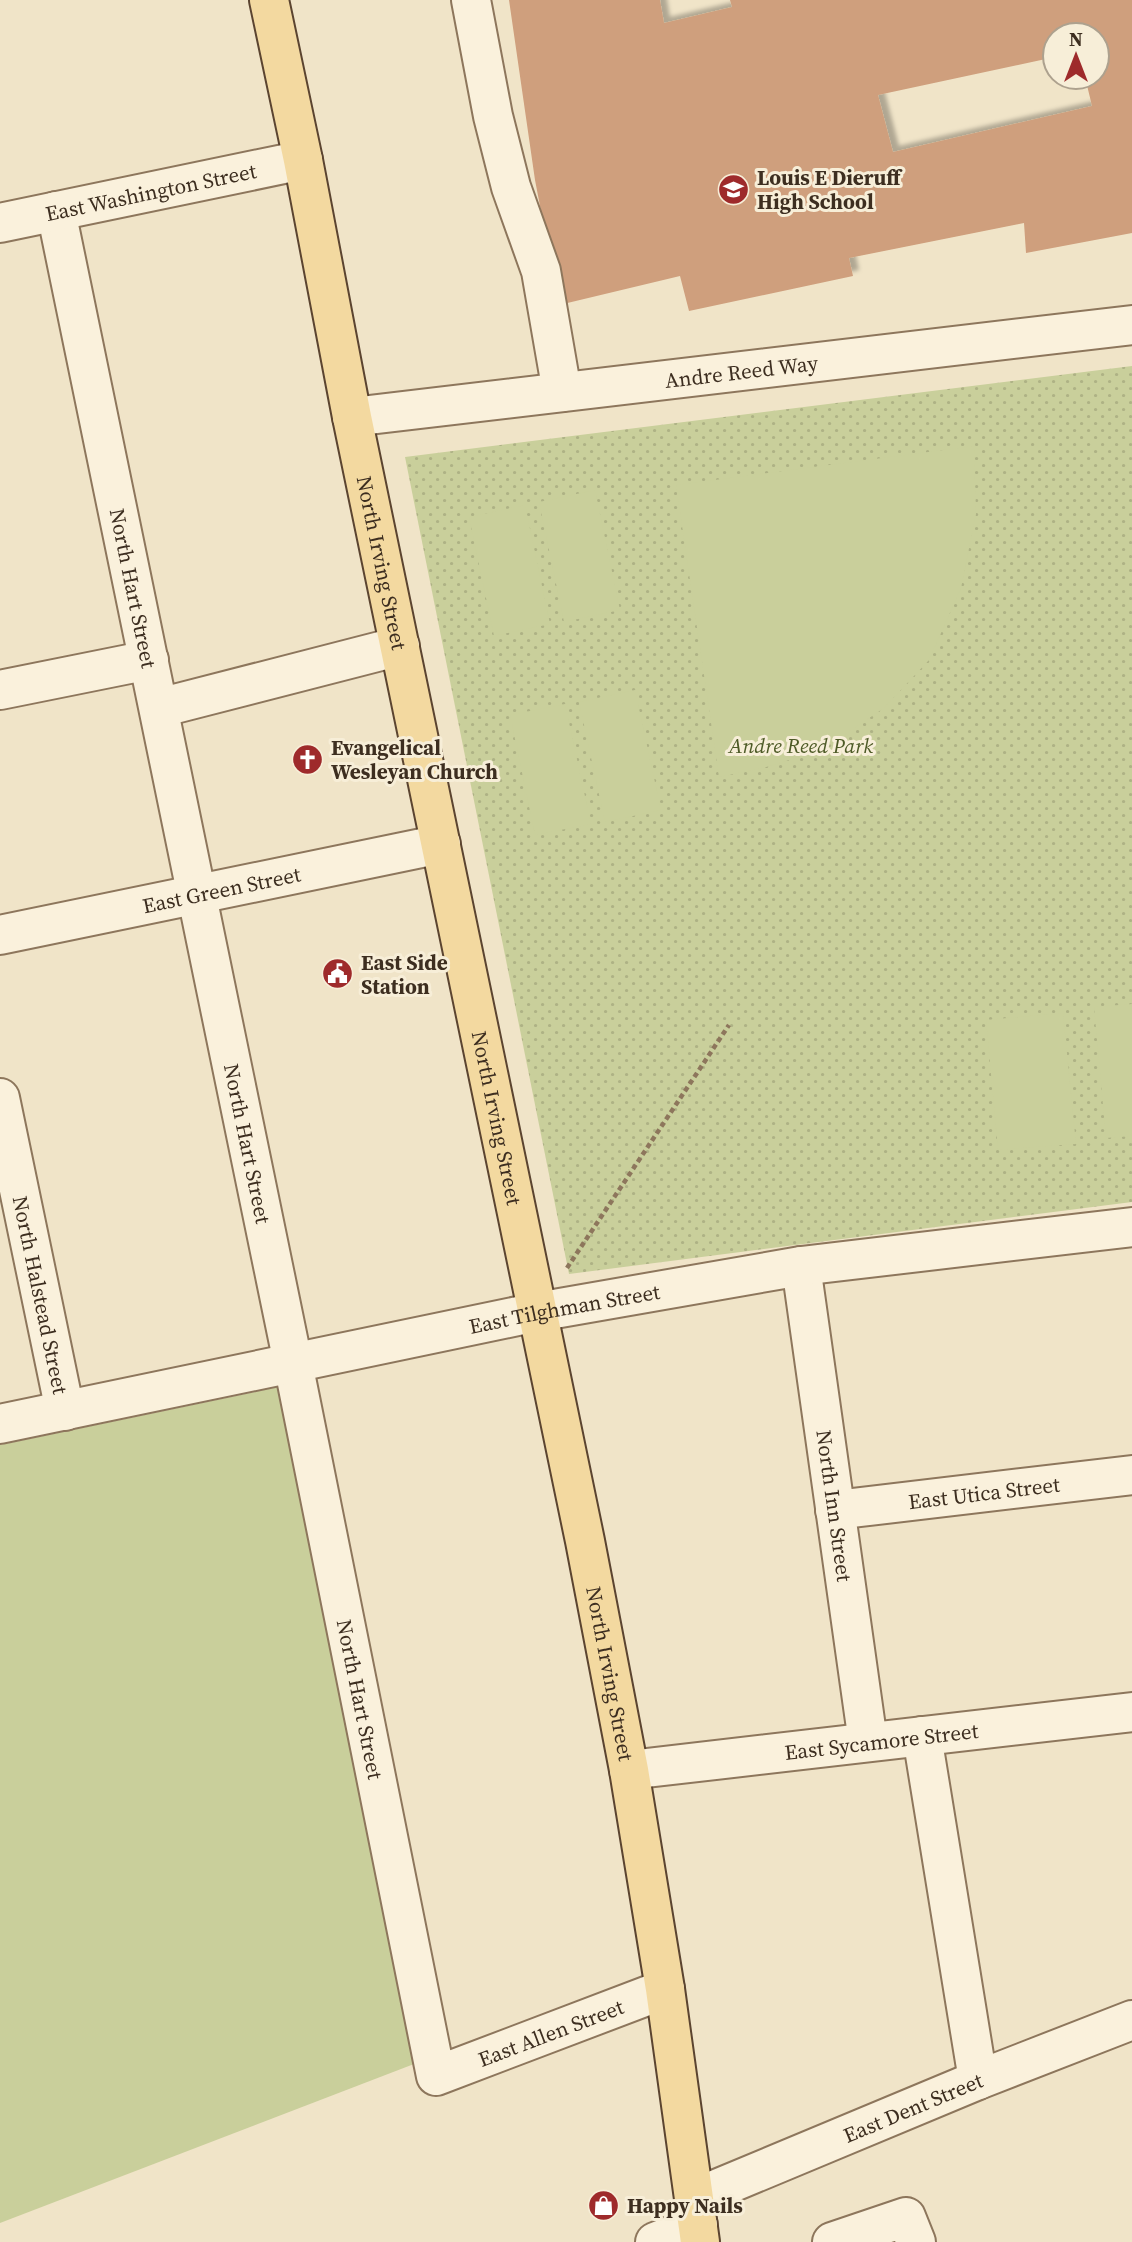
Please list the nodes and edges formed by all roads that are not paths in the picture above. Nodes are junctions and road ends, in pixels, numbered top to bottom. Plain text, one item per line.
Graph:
1 (269, 0) edge
2 (471, 0) edge
3 (303, 160) junction
4 (56, 211) junction
5 (0, 223) edge
6 (1132, 325) edge
7 (562, 392) junction
8 (352, 417) junction
9 (400, 646) junction
10 (149, 660) junction
11 (0, 690) edge
12 (159, 708) junction
13 (441, 844) junction
14 (197, 894) junction
15 (0, 935) edge
16 (0, 1098) edge
17 (1132, 1227) edge
18 (802, 1266) junction
19 (537, 1312) junction
20 (293, 1363) junction
21 (65, 1411) junction
22 (0, 1424) edge
23 (1132, 1475) edge
24 (835, 1510) junction
25 (1132, 1712) edge
26 (922, 1736) junction
27 (868, 1742) junction
28 (629, 1770) junction
29 (665, 1989) junction
30 (1132, 2020) edge
31 (436, 2076) joint
32 (978, 2080) junction
33 (698, 2222) edge
34 (881, 2234) edge
35 (838, 2241) edge
36 (655, 2242) edge
37 (916, 2242) edge

1 - 3 main road, North Irving Street
2 - 7 street
3 - 4 street, East Washington Street
3 - 8 main road, North Irving Street
4 - 5 street, East Washington Street
4 - 10 street, North Hart Street
6 - 7 street, Andre Reed Way
7 - 8 street, Andre Reed Way
8 - 9 main road, North Irving Street
9 - 12 street
9 - 13 main road, North Irving Street
10 - 11 street
10 - 12 street, North Hart Street
12 - 14 street, North Hart Street
13 - 14 street, East Green Street
13 - 19 main road, North Irving Street
14 - 15 street, East Green Street
14 - 20 street, North Hart Street
16 - 21 street, North Halstead Street
17 - 18 street, East Tilghman Street
18 - 19 street, East Tilghman Street
18 - 24 street, North Inn Street
19 - 20 street, East Tilghman Street
19 - 28 main road, North Irving Street
20 - 21 street, East Tilghman Street
20 - 31 street, North Hart Street
21 - 22 street, East Tilghman Street
23 - 24 street, East Utica Street
24 - 27 street, North Inn Street
25 - 26 street, East Sycamore Street
26 - 27 street, East Sycamore Street
26 - 32 street
27 - 28 street, East Sycamore Street
28 - 29 main road, North Irving Street
29 - 31 street, East Allen Street
29 - 33 main road, North Irving Street
30 - 32 street, East Dent Street
32 - 33 street, East Dent Street
33 - 36 street, East Dent Street
34 - 35 street
34 - 37 street

